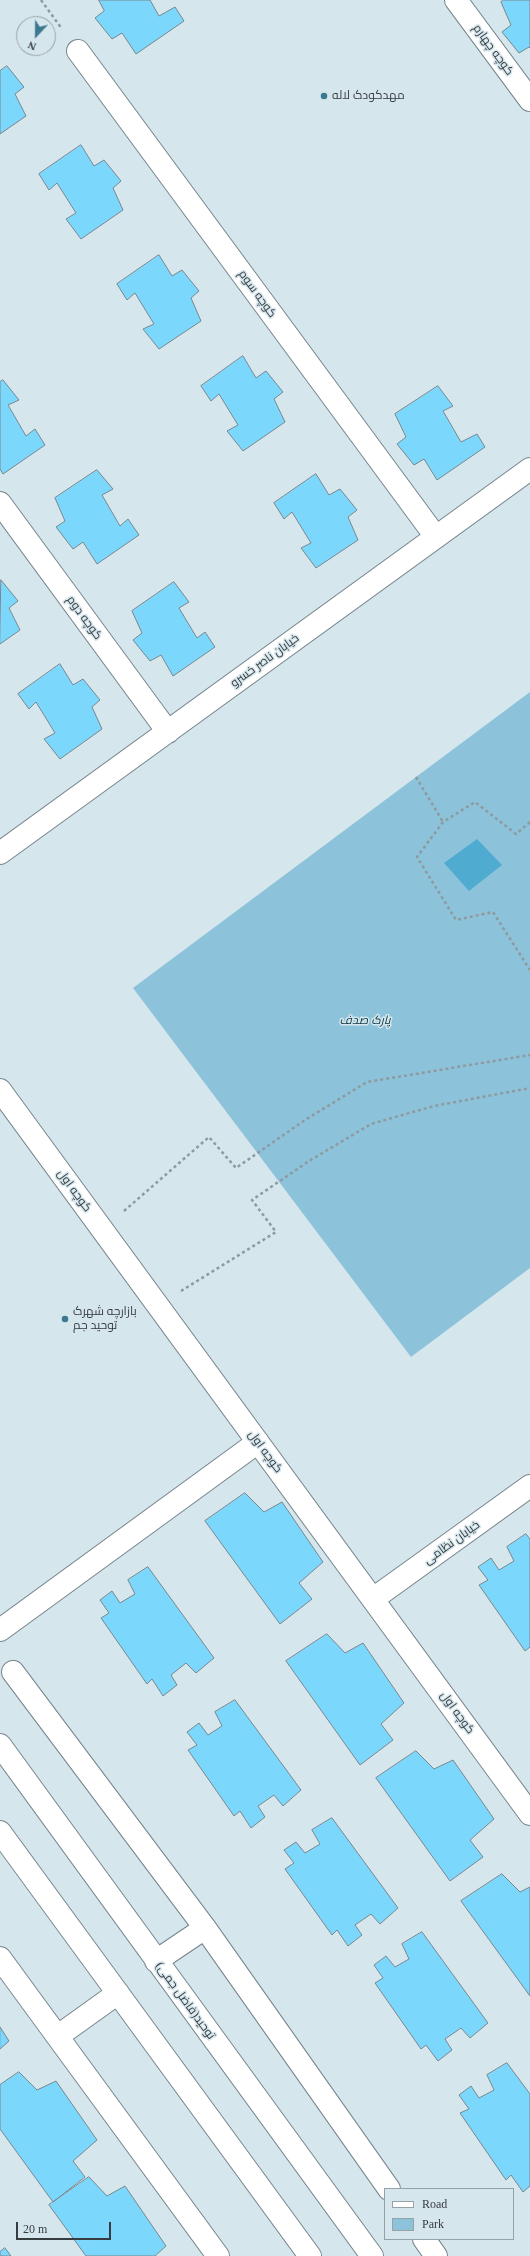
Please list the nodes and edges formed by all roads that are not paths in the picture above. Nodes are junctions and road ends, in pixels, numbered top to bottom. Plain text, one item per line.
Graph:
1 (456, 0) edge
2 (78, 51) road end
3 (530, 100) edge
4 (530, 469) edge
5 (0, 503) edge
6 (436, 537) junction
7 (168, 732) junction
8 (0, 853) edge
9 (1, 1093) edge
10 (258, 1442) junction
11 (530, 1486) edge
12 (374, 1599) junction
13 (0, 1630) edge
14 (12, 1672) dead end
15 (0, 1746) edge
16 (530, 1814) edge
17 (0, 1832) edge
18 (204, 1928) junction
19 (0, 1958) edge
20 (156, 1961) junction
21 (118, 1993) junction
22 (58, 2036) junction
23 (388, 2188) edge
24 (425, 2240) edge
25 (218, 2256) edge
26 (310, 2256) edge
27 (372, 2256) edge
28 (436, 2256) edge

1 - 3 street, کوچه چهارم
2 - 6 street, کوچه سوم
4 - 6 street, خیابان ناصر خسرو
5 - 7 street, کوچه دوم
6 - 7 street, خیابان ناصر خسرو
7 - 8 street, خیابان ناصر خسرو
9 - 10 street, کوچه اول
10 - 12 street, کوچه اول
10 - 13 street
11 - 12 street, خیابان نظامی
12 - 16 street, کوچه اول
14 - 18 street
15 - 20 street, توحید(فاضل جمی)
17 - 21 street
18 - 20 street
18 - 23 street
19 - 22 street
20 - 27 street, توحید(فاضل جمی)
21 - 22 street
21 - 26 street
22 - 25 street
24 - 28 street

